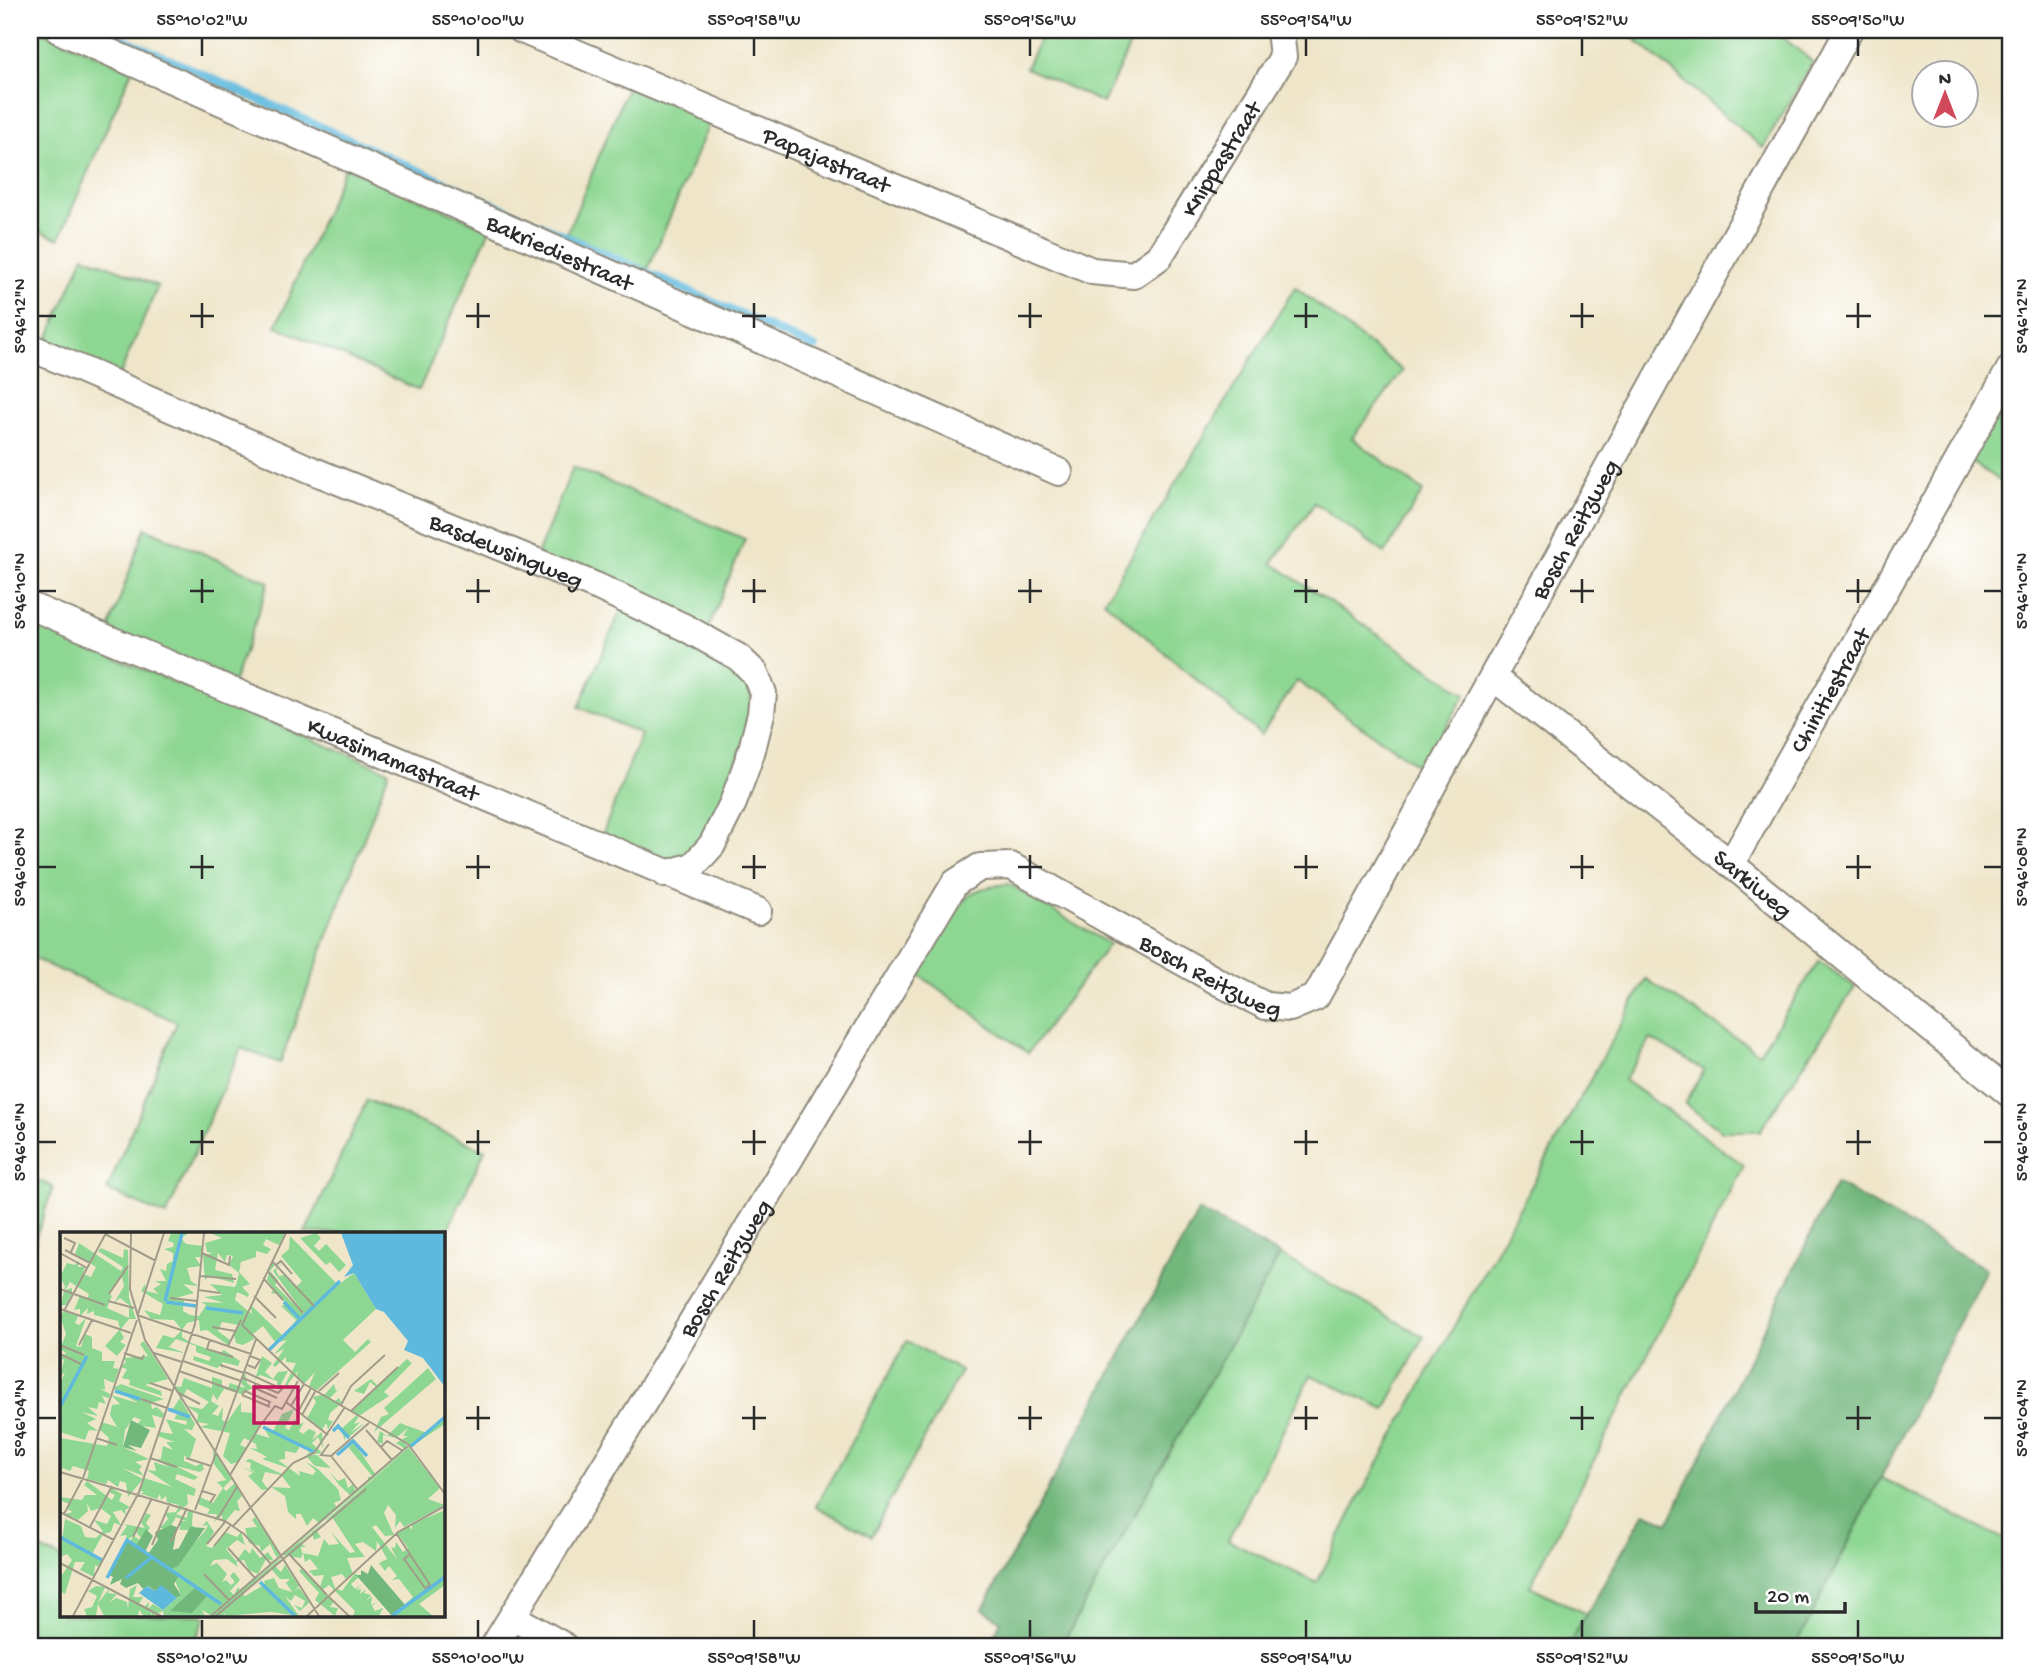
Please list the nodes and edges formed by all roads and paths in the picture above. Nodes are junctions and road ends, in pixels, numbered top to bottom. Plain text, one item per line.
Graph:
1 (59, 30) edge
2 (522, 30) edge
3 (1280, 30) edge
4 (1849, 30) edge
5 (1134, 275) joint
6 (30, 347) edge
7 (2010, 369) edge
8 (1059, 472) dead end
9 (30, 606) edge
10 (1493, 677) junction
11 (1731, 864) junction
12 (666, 874) junction
13 (758, 911) dead end
14 (2010, 1094) edge
15 (513, 1617) junction
16 (495, 1646) edge
17 (564, 1646) edge

1 - 8 street, Bakriediestraat
2 - 5 street, Papajastraat
3 - 5 street, Knippastraat
4 - 10 street, Bosch Reitzweg
6 - 12 street, Basdewsingweg
7 - 11 street, Chinitiestraat
9 - 12 street, Kwasimamastraat
10 - 11 street, Sarkiweg
10 - 15 street, Bosch Reitzweg
11 - 14 street, Sarkiweg
12 - 13 street, Kwasimamastraat
15 - 16 street, Bosch Reitzweg
15 - 17 street

